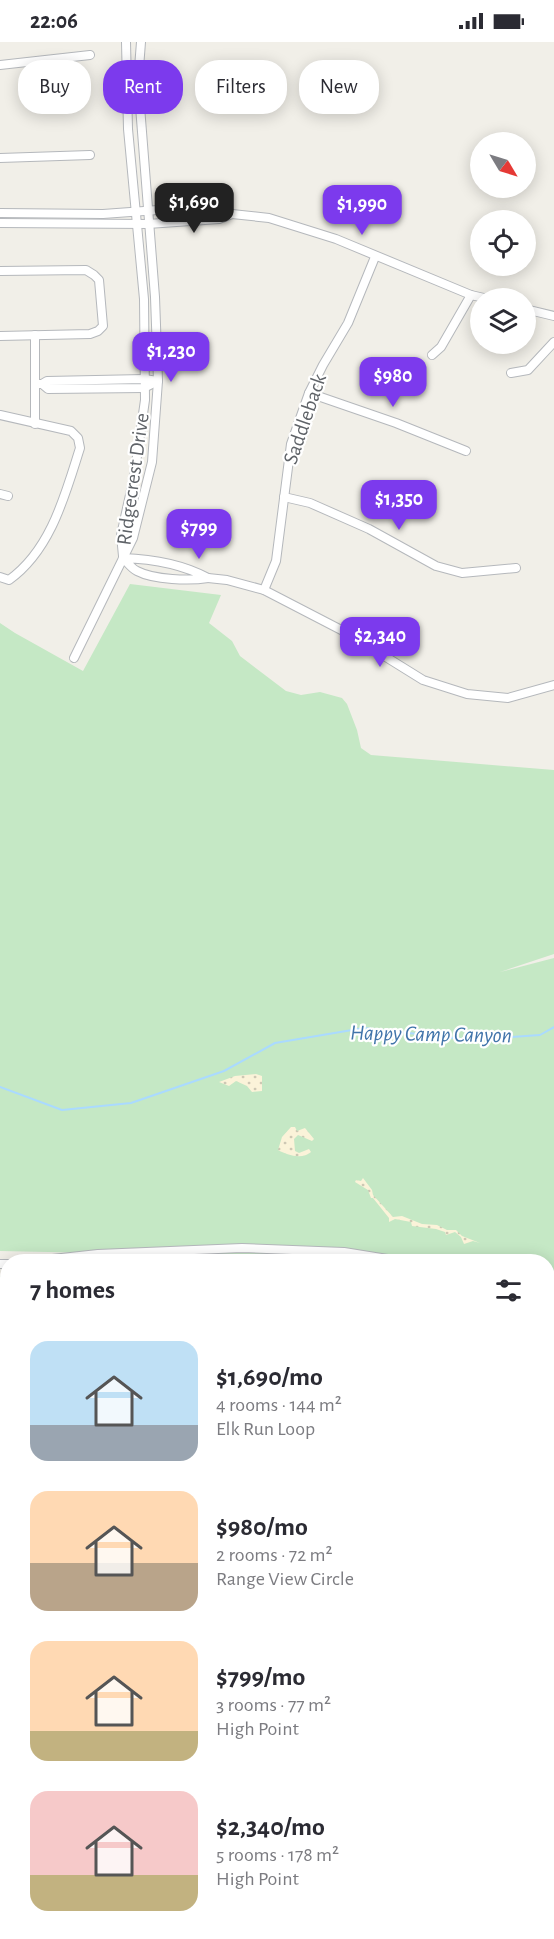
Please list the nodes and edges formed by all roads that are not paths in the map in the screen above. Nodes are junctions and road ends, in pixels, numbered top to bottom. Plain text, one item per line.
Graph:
1 (126, 42) edge
2 (141, 42) edge
3 (90, 55) dead end
4 (0, 65) edge
5 (90, 155) dead end
6 (0, 158) edge
7 (147, 210) junction
8 (136, 211) junction
9 (0, 213) edge
10 (232, 214) junction
11 (0, 223) edge
12 (137, 224) junction
13 (148, 224) junction
14 (375, 256) junction
15 (0, 271) edge
16 (470, 296) edge
17 (470, 298) edge
18 (536, 312) edge
19 (554, 316) edge
20 (34, 335) junction
21 (0, 336) edge
22 (554, 342) edge
23 (432, 355) dead end
24 (511, 373) dead end
25 (144, 379) junction
26 (158, 381) junction
27 (38, 384) junction
28 (144, 388) junction
29 (309, 393) junction
30 (0, 415) edge
31 (35, 424) junction
32 (466, 451) dead end
33 (284, 497) junction
34 (123, 558) junction
35 (184, 568) junction
36 (516, 568) dead end
37 (0, 577) edge
38 (208, 578) junction
39 (183, 579) junction
40 (264, 590) junction
41 (74, 658) dead end
42 (554, 686) edge
43 (98, 1254) edge
44 (356, 1254) edge

1 - 8 street, Ridgecrest Drive
2 - 7 street, Ridgecrest Drive
3 - 4 street
5 - 6 street
7 - 8 street
7 - 10 street
7 - 13 street, Ridgecrest Drive
8 - 9 street
8 - 12 street, Ridgecrest Drive
10 - 13 street
10 - 14 street
11 - 12 street
12 - 13 street
12 - 25 street, Ridgecrest Drive
13 - 26 street, Ridgecrest Drive
14 - 16 street
14 - 29 street, Saddleback
15 - 20 street
17 - 23 street
18 - 19 street
20 - 21 street
20 - 27 street
22 - 24 street
25 - 26 street
25 - 27 street
25 - 28 street, Ridgecrest Drive
26 - 28 street
26 - 34 street, Ridgecrest Drive
27 - 28 street
27 - 31 street
28 - 34 street, Ridgecrest Drive
29 - 32 street
29 - 33 street, Saddleback
30 - 31 street
31 - 37 street
33 - 36 street
33 - 40 street, Saddleback
34 - 35 street
34 - 39 street
34 - 41 street, Ridgecrest Drive
35 - 38 street
35 - 39 street
38 - 39 street
38 - 40 street
40 - 42 street
43 - 44 street

